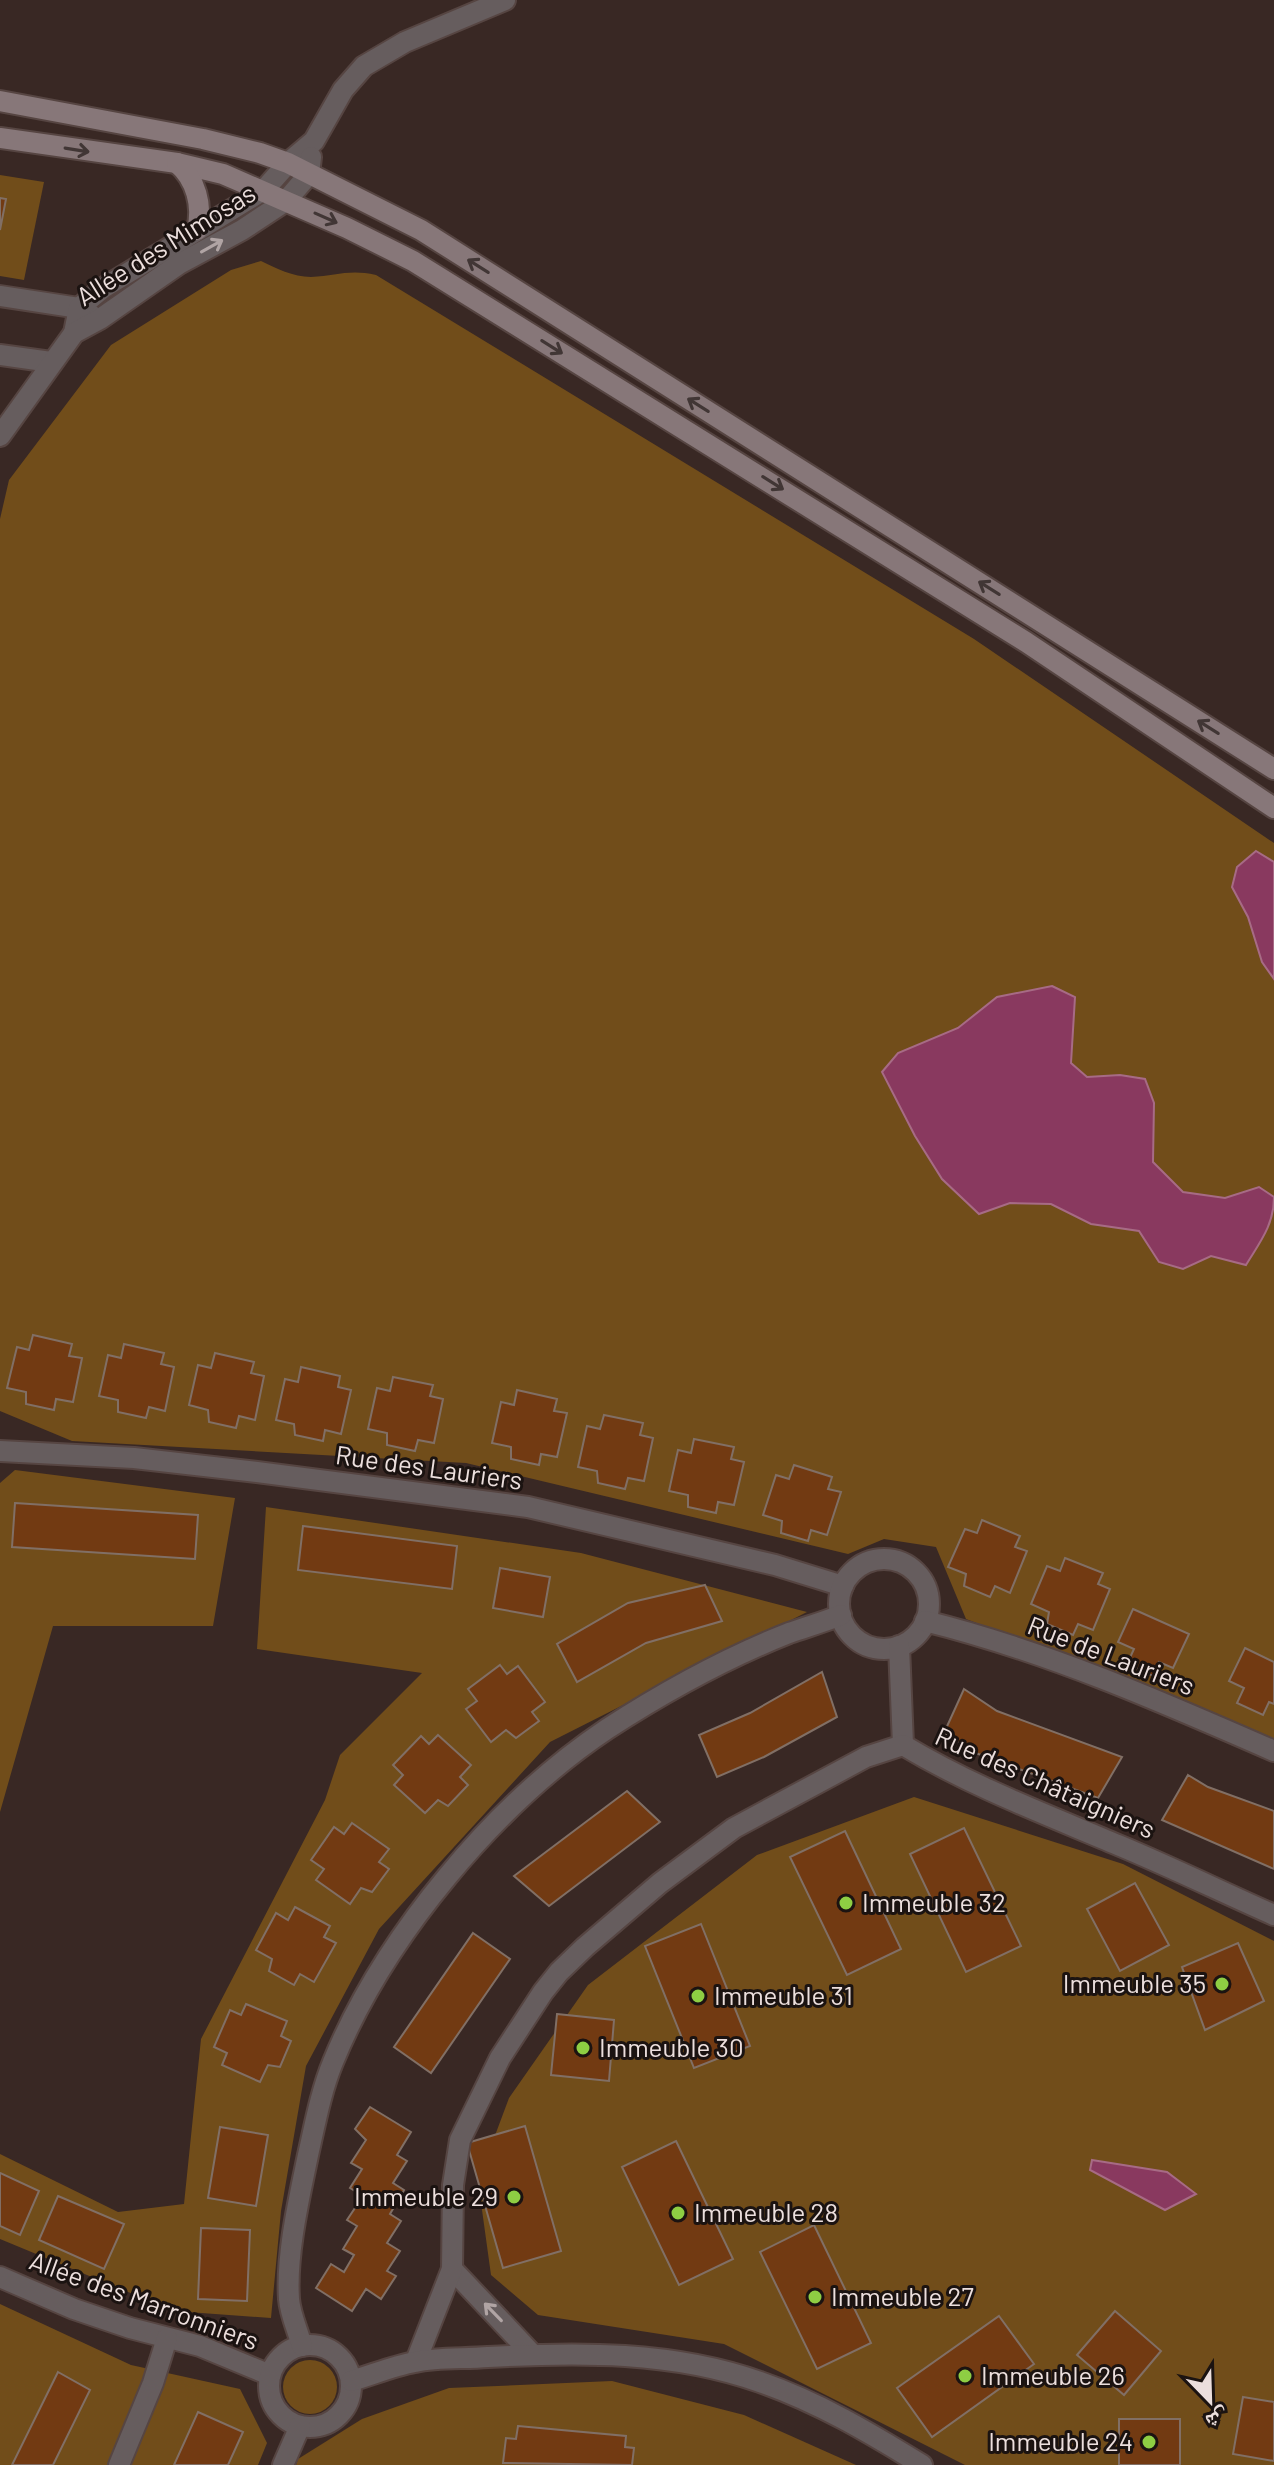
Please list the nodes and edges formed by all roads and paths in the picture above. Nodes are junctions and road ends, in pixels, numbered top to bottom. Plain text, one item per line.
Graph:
1 (505, 0) edge
2 (0, 101) edge
3 (0, 138) edge
4 (314, 141) junction
5 (177, 163) junction
6 (288, 163) junction
7 (309, 174) junction
8 (264, 190) junction
9 (286, 201) junction
10 (197, 230) junction
11 (0, 296) edge
12 (79, 308) junction
13 (100, 319) junction
14 (74, 333) junction
15 (0, 355) edge
16 (51, 362) junction
17 (0, 436) edge
18 (1274, 769) edge
19 (1274, 808) edge
20 (0, 1451) edge
21 (843, 1586) junction
22 (841, 1615) junction
23 (925, 1621) junction
24 (899, 1646) junction
25 (903, 1745) junction
26 (1274, 1751) edge
27 (1274, 1915) edge
28 (452, 2269) junction
29 (0, 2277) edge
30 (167, 2338) junction
31 (302, 2346) junction
32 (533, 2355) junction
33 (416, 2361) junction
34 (270, 2375) junction
35 (351, 2381) junction
36 (300, 2426) junction
37 (119, 2465) edge
38 (283, 2465) edge
39 (922, 2465) edge

1 - 4 street
2 - 6 street
3 -> 5 street
4 - 6 street, Allée des Mimosas
4 - 7 street
5 - 8 street
5 - 10 street
6 - 7 street
6 - 8 street, Allée des Mimosas
7 - 9 street, Allée des Mimosas
18 -> 7 street
8 - 9 street
8 - 10 street, Allée des Mimosas
13 -> 9 street, Allée des Mimosas
9 -> 19 street
10 - 12 street, Allée des Mimosas
11 - 12 street
12 - 13 street
12 - 14 street, Allée des Mimosas
13 - 14 street, Allée des Mimosas
14 - 16 street, Allée des Mimosas
15 - 16 street
16 - 17 street, Allée des Mimosas
20 - 21 street, Rue des Lauriers
21 - 22 street
21 - 23 street
22 - 24 street
22 - 31 street
23 - 24 street
23 - 26 street, Rue de Lauriers
24 - 25 street
25 - 27 street, Rue des Châtaigniers
25 - 28 street, Rue des Châtaigniers
32 -> 28 street
28 - 33 street
29 - 30 street, Allée des Marronniers
30 - 34 street, Allée des Marronniers
30 - 37 street
31 - 34 street
31 - 35 street
32 - 33 street
32 - 39 street
33 - 35 street
34 - 36 street
35 - 36 street
36 - 38 street

